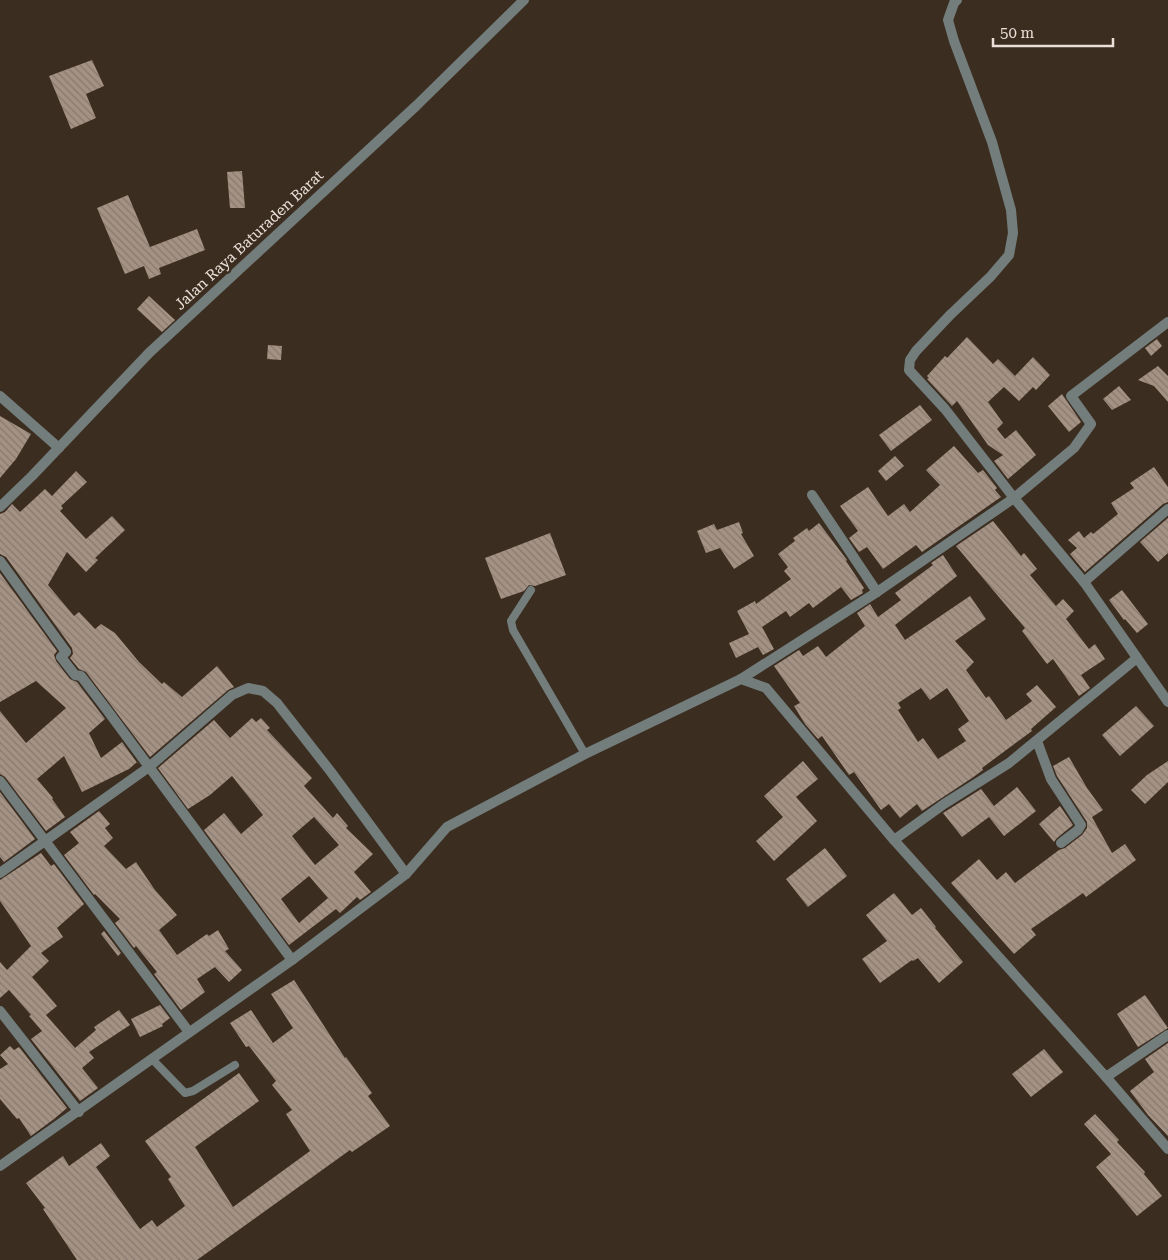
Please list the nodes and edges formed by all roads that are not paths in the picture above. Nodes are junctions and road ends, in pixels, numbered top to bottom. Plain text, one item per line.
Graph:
1 (524, 0) edge
2 (957, 0) edge
3 (1168, 322) edge
4 (0, 396) edge
5 (59, 448) junction
6 (812, 495) dead end
7 (1014, 498) junction
8 (0, 507) edge
9 (1168, 509) edge
10 (0, 560) edge
11 (1084, 582) junction
12 (531, 590) dead end
13 (877, 592) junction
14 (1137, 658) junction
15 (741, 679) junction
16 (1168, 702) edge
17 (1037, 741) junction
18 (585, 754) junction
19 (149, 766) junction
20 (0, 781) edge
21 (45, 840) junction
22 (894, 840) junction
23 (1061, 843) dead end
24 (0, 872) edge
25 (406, 874) junction
26 (292, 960) junction
27 (0, 1011) edge
28 (189, 1032) junction
29 (1168, 1035) edge
30 (152, 1059) junction
31 (235, 1065) dead end
32 (1106, 1077) junction
33 (79, 1112) junction
34 (1168, 1150) edge
35 (0, 1166) edge

1 - 5 street, Jalan Raya Baturaden Barat
2 - 7 street
3 - 7 street
4 - 5 street
5 - 8 street, Jalan Raya Baturaden Barat
6 - 13 street
7 - 11 street
7 - 13 street
9 - 11 street
10 - 19 street
11 - 14 street
12 - 18 lane
13 - 15 street
14 - 16 street
14 - 17 street
15 - 18 street
15 - 22 street
17 - 22 street
17 - 23 street
18 - 25 street
19 - 21 street
19 - 25 street
19 - 26 street
20 - 21 street
21 - 24 street
21 - 28 street
22 - 32 street
25 - 26 street
26 - 28 street
27 - 33 street
28 - 30 street
29 - 32 street
30 - 31 lane
30 - 33 street
32 - 34 street
33 - 35 street

